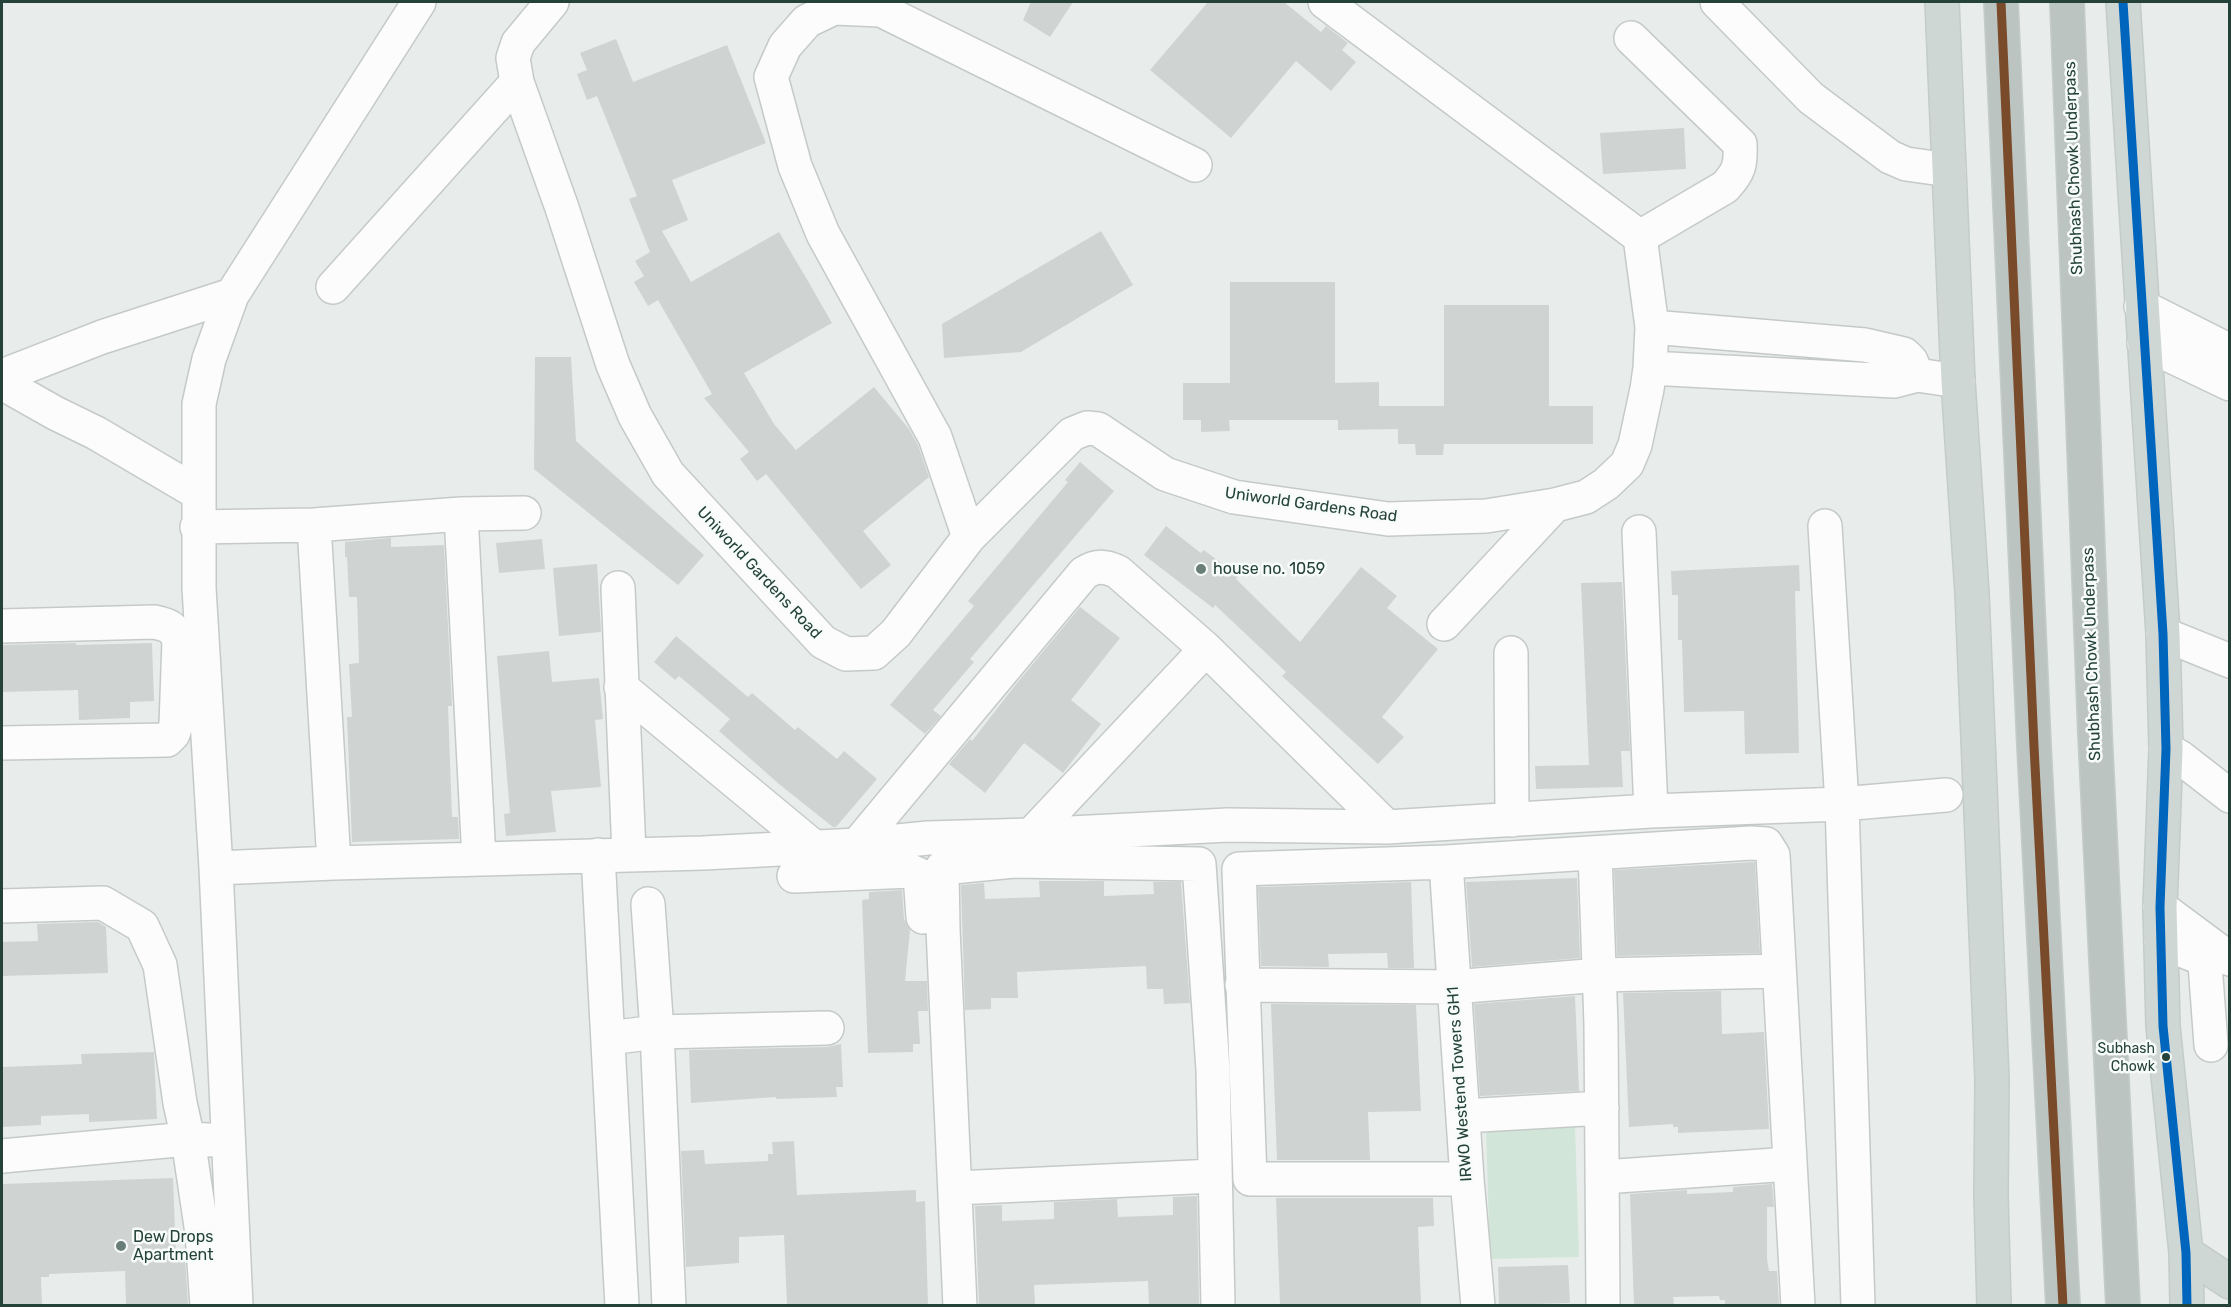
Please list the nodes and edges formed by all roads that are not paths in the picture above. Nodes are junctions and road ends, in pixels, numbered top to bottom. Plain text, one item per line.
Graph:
1 (419, 2) edge
2 (552, 2) edge
3 (1325, 2) edge
4 (1717, 2) edge
5 (1942, 2) edge
6 (2001, 2) edge
7 (2067, 2) edge
8 (2123, 2) edge
9 (1631, 38) dead end
10 (517, 82) junction
11 (1195, 165) dead end
12 (1949, 170) junction
13 (1640, 237) junction
14 (333, 287) dead end
15 (232, 295) junction
16 (2141, 306) junction
17 (1652, 327) junction
18 (2144, 343) junction
19 (2229, 351) edge
20 (1650, 368) junction
21 (1917, 375) junction
22 (2, 376) edge
23 (1958, 381) junction
24 (2, 382) edge
25 (2229, 384) edge
26 (198, 492) junction
27 (1555, 506) junction
28 (524, 513) dead end
29 (461, 514) junction
30 (314, 525) junction
31 (1825, 526) dead end
32 (197, 527) junction
33 (1639, 532) dead end
34 (969, 537) junction
35 (618, 588) dead end
36 (1444, 624) dead end
37 (2, 626) edge
38 (2163, 634) junction
39 (1206, 649) junction
40 (1511, 653) dead end
41 (2229, 661) edge
42 (621, 687) junction
43 (2, 743) edge
44 (2166, 749) junction
45 (1946, 795) dead end
46 (2229, 795) edge
47 (1842, 804) junction
48 (1651, 811) junction
49 (1512, 820) junction
50 (1387, 827) junction
51 (1031, 835) junction
52 (857, 845) junction
53 (814, 847) junction
54 (1595, 853) junction
55 (614, 855) junction
56 (479, 859) junction
57 (1446, 862) junction
58 (334, 863) junction
59 (216, 868) junction
60 (794, 876) dead end
61 (648, 904) dead end
62 (2, 906) edge
63 (2160, 907) junction
64 (2161, 942) junction
65 (2229, 959) edge
66 (1779, 971) junction
67 (1600, 975) junction
68 (1242, 985) junction
69 (1453, 987) junction
70 (827, 1028) dead end
71 (657, 1032) junction
72 (2217, 1036) edge
73 (608, 1038) junction
74 (1602, 1108) junction
75 (1463, 1116) junction
76 (188, 1139) junction
77 (227, 1141) junction
78 (2, 1156) edge
79 (1790, 1164) junction
80 (1214, 1176) junction
81 (1603, 1177) junction
82 (1467, 1179) junction
83 (956, 1188) junction
84 (2186, 1252) junction
85 (2229, 1282) edge
86 (207, 1305) edge
87 (236, 1305) edge
88 (621, 1305) edge
89 (669, 1305) edge
90 (939, 1305) edge
91 (960, 1305) edge
92 (1218, 1305) edge
93 (1478, 1305) edge
94 (1603, 1305) edge
95 (1798, 1305) edge
96 (1858, 1305) edge
97 (1994, 1305) edge
98 (2063, 1305) edge
99 (2123, 1305) edge
100 (2187, 1305) edge

1 - 15 street
2 - 10 street, Uniworld Gardens Road
3 - 13 street
4 - 12 street
5 - 12 main road
6 - 98 highway
7 - 99 highway, Shubhash Chowk Underpass
8 - 16 main road
9 - 13 street
10 - 14 street
10 - 34 street, Uniworld Gardens Road
11 - 34 street
12 - 23 main road
13 - 17 street, Uniworld Gardens Road
15 - 22 street
15 - 26 street
16 - 18 main road
16 - 19 street
17 - 20 street, Uniworld Gardens Road
17 - 21 street
18 - 25 street
18 - 38 main road
20 - 21 street
20 - 27 street, Uniworld Gardens Road
21 - 23 street
23 - 97 main road
24 - 26 street
26 - 32 street
27 - 34 street, Uniworld Gardens Road
27 - 36 street
28 - 29 street
29 - 30 street
29 - 56 street
30 - 32 street
30 - 58 street
31 - 47 street
32 - 59 street
33 - 48 street
35 - 42 street
37 - 43 street
38 - 41 street
38 - 44 main road
39 - 50 street
39 - 51 street
39 - 52 street
40 - 49 street
42 - 53 street
42 - 55 street
44 - 46 street
44 - 63 main road
45 - 47 street
47 - 48 street
47 - 96 street
48 - 49 street
49 - 50 street
50 - 51 street
51 - 52 street
52 - 53 street
53 - 55 street
54 - 57 street
54 - 66 street
54 - 67 street
55 - 56 street
55 - 73 street
56 - 58 street
57 - 68 street
57 - 69 street, IRWO Westend Towers GH1
58 - 59 street
59 - 77 street
60 - 90 street
61 - 71 street
62 - 76 street
63 - 64 main road
63 - 65 street
64 - 72 street
64 - 84 main road
66 - 67 street
66 - 79 street
67 - 69 street
67 - 74 street
68 - 69 street
68 - 82 street
69 - 75 street, IRWO Westend Towers GH1
70 - 71 street
71 - 73 street
71 - 89 street
73 - 88 street
74 - 75 street
74 - 81 street
75 - 82 street, IRWO Westend Towers GH1
76 - 77 street
76 - 78 street
76 - 86 street
77 - 87 street
79 - 81 street
79 - 95 street
80 - 83 street
80 - 83 street
80 - 92 street
81 - 94 street
82 - 93 street, IRWO Westend Towers GH1
83 - 91 street
84 - 85 main road
84 - 100 main road

